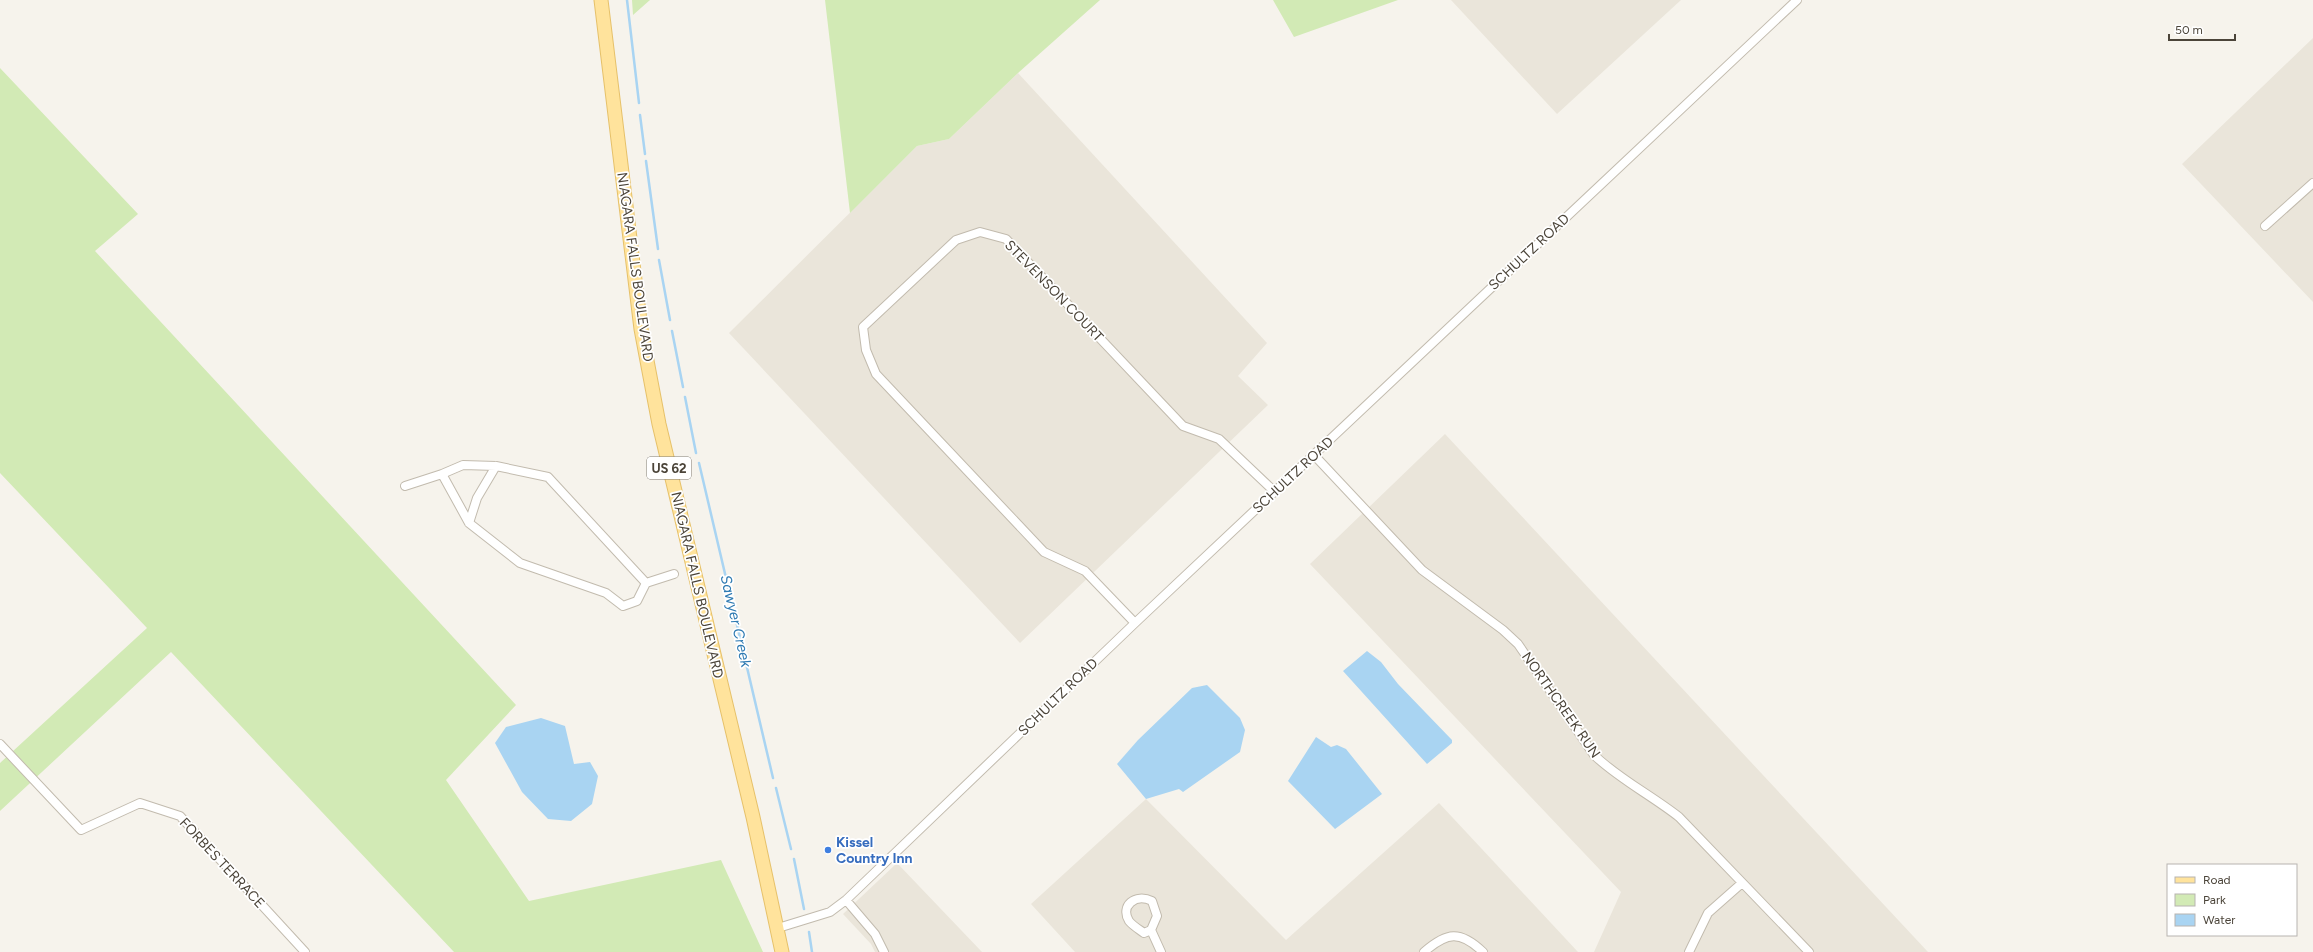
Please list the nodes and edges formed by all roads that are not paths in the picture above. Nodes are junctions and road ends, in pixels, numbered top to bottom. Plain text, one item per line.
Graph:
1 (601, 0) edge
2 (1797, 0) edge
3 (2313, 183) edge
4 (2265, 226) dead end
5 (1314, 455) junction
6 (496, 466) junction
7 (442, 474) junction
8 (405, 486) dead end
9 (1275, 492) junction
10 (469, 523) junction
11 (674, 574) dead end
12 (646, 584) junction
13 (1135, 623) junction
14 (0, 744) edge
15 (1742, 883) junction
16 (846, 900) junction
17 (778, 928) junction
18 (1151, 930) junction
19 (305, 952) edge
20 (782, 952) edge
21 (884, 952) edge
22 (1161, 952) edge
23 (1424, 952) edge
24 (1483, 952) edge
25 (1689, 952) edge
26 (1809, 952) edge

1 - 17 main road, NIAGARA FALLS BOULEVARD / US 62
2 - 5 street, SCHULTZ ROAD
3 - 4 street
5 - 9 street, SCHULTZ ROAD
5 - 15 street, NORTHCREEK RUN
6 - 7 street
6 - 10 street
6 - 12 street
7 - 8 street
7 - 10 street
9 - 13 street, SCHULTZ ROAD
9 - 13 street, STEVENSON COURT
10 - 12 street
11 - 12 street
13 - 16 street, SCHULTZ ROAD
14 - 19 street, FORBES TERRACE
15 - 25 street
15 - 26 street, NORTHCREEK RUN
16 - 17 street, SCHULTZ ROAD
16 - 21 street
17 - 20 main road, NIAGARA FALLS BOULEVARD / US 62
18 - 18 street
18 - 22 street
23 - 24 street

